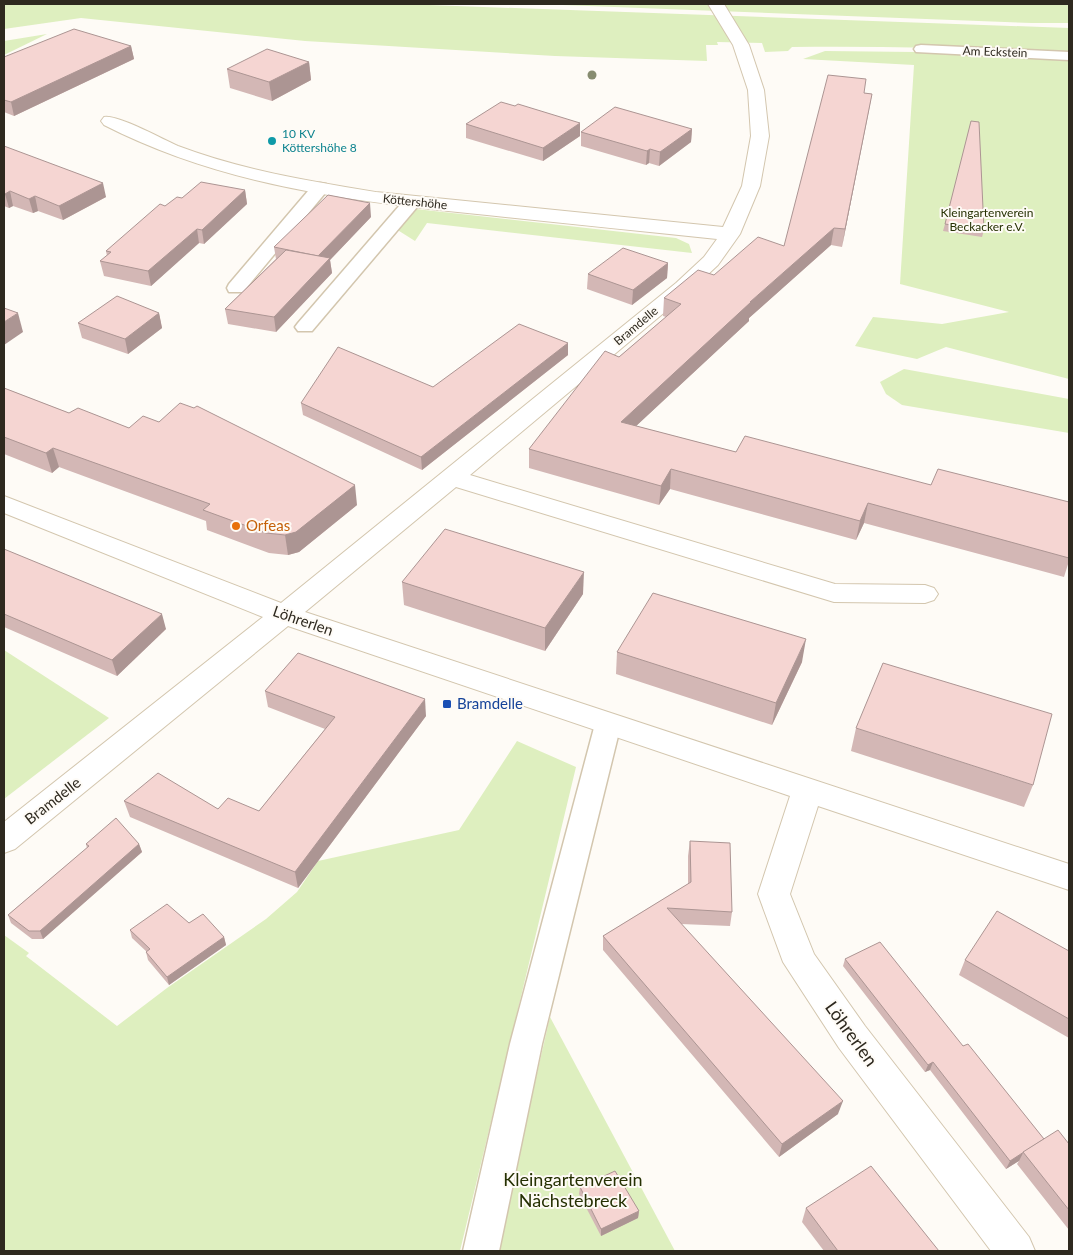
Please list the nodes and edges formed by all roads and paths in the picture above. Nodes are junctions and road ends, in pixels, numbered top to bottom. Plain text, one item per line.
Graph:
1 (716, 4) edge
2 (921, 49) dead end
3 (1069, 56) edge
4 (110, 121) dead end
5 (320, 188) junction
6 (412, 202) junction
7 (730, 234) junction
8 (236, 288) dead end
9 (305, 327) dead end
10 (452, 478) junction
11 (4, 504) edge
12 (925, 594) dead end
13 (284, 615) junction
14 (608, 724) junction
15 (808, 789) junction
16 (4, 840) edge
17 (1069, 878) edge
18 (481, 1251) edge
19 (1015, 1251) edge

1 - 7 street, Bramdelle
2 - 3 lane, Am Eckstein
4 - 5 street, Köttershöhe
5 - 6 street, Köttershöhe
5 - 8 lane
6 - 7 street, Köttershöhe
6 - 9 lane
7 - 10 street, Bramdelle
10 - 12 street
10 - 13 street, Bramdelle
11 - 13 street, Löhrerlen
13 - 14 street, Löhrerlen
13 - 16 street, Bramdelle
14 - 15 street, Löhrerlen
14 - 18 lane
15 - 17 street, Löhrerlen
15 - 19 street, Löhrerlen

